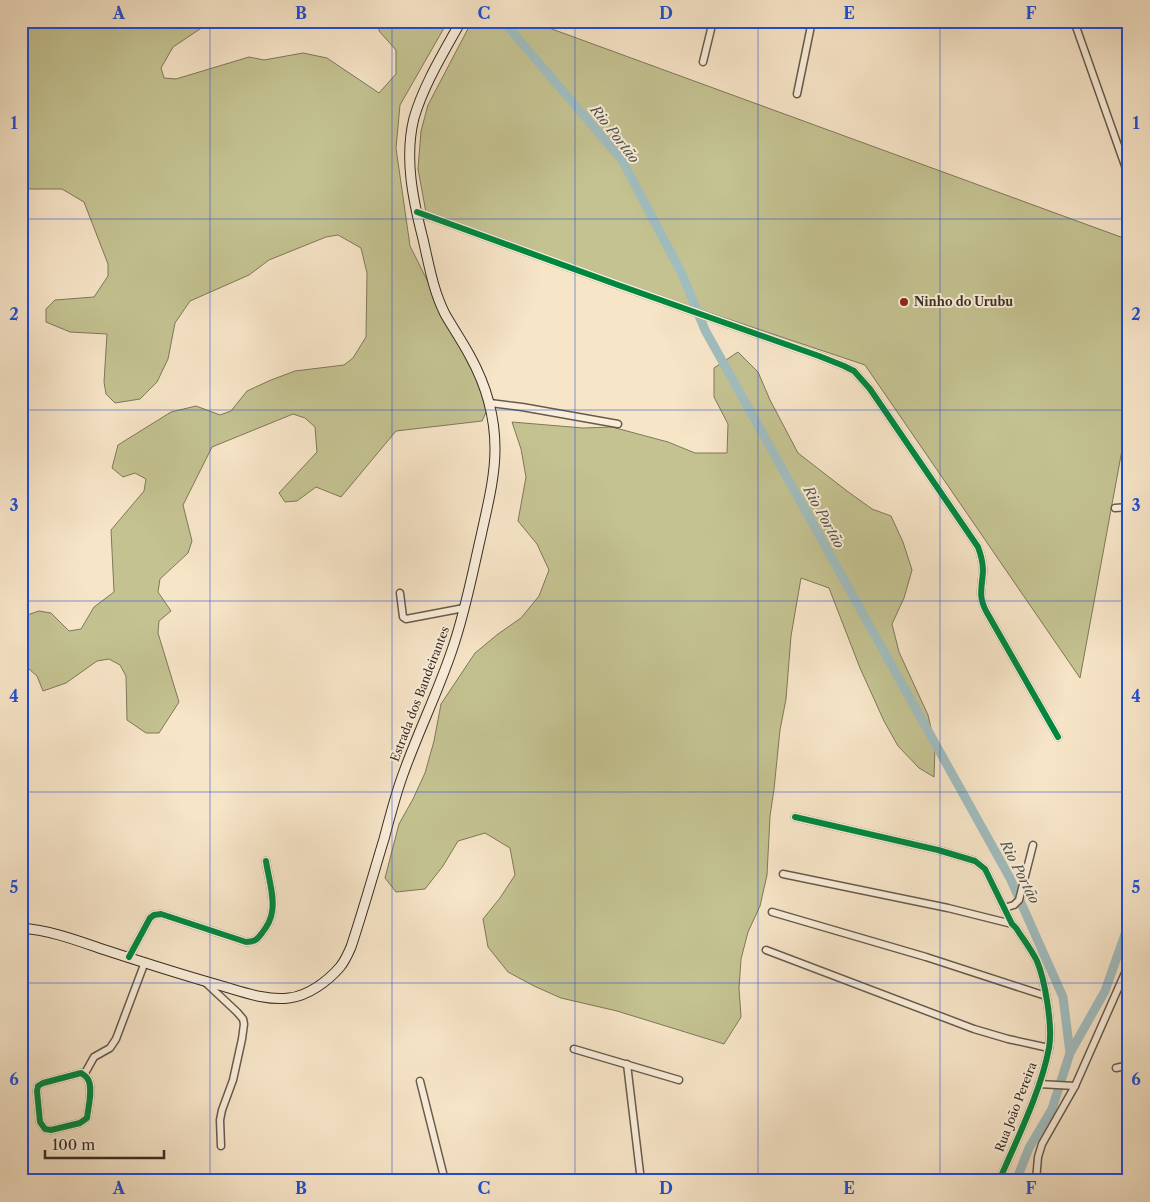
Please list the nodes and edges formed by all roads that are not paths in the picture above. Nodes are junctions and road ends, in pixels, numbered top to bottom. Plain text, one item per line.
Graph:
1 (462, 21) edge
2 (713, 21) edge
3 (812, 21) edge
4 (1074, 21) edge
5 (703, 62) dead end
6 (797, 94) dead end
7 (1129, 177) edge
8 (417, 212) junction
9 (490, 403) junction
10 (618, 424) dead end
11 (1129, 507) edge
12 (1115, 508) dead end
13 (400, 593) dead end
14 (464, 608) junction
15 (1058, 737) dead end
16 (796, 817) dead end
17 (1033, 846) dead end
18 (266, 861) dead end
19 (784, 874) dead end
20 (1004, 908) junction
21 (772, 912) dead end
22 (1014, 926) junction
23 (21, 928) edge
24 (766, 950) dead end
25 (129, 957) junction
26 (145, 962) junction
27 (1129, 964) edge
28 (204, 982) junction
29 (1046, 996) junction
30 (1049, 1048) junction
31 (574, 1049) dead end
32 (627, 1064) junction
33 (1129, 1065) edge
34 (1116, 1068) dead end
35 (84, 1075) junction
36 (679, 1080) dead end
37 (420, 1081) dead end
38 (1039, 1084) junction
39 (1075, 1086) junction
40 (221, 1146) dead end
41 (445, 1181) edge
42 (641, 1181) edge
43 (1000, 1181) edge
44 (1036, 1181) edge

1 - 8 main road, Estrada dos Bandeirantes
2 - 5 street
3 - 6 street
4 - 7 street
8 - 9 main road, Estrada dos Bandeirantes
8 - 15 street
9 - 10 street
9 - 14 main road, Estrada dos Bandeirantes
11 - 12 street
13 - 14 street
14 - 28 main road, Estrada dos Bandeirantes
16 - 20 street, Rua João Pereira
17 - 20 street
18 - 25 street
19 - 22 street
20 - 22 street, Rua João Pereira
21 - 29 street
22 - 29 street, Rua João Pereira
23 - 25 main road, Estrada dos Bandeirantes
24 - 30 street
25 - 26 main road, Estrada dos Bandeirantes
26 - 28 main road, Estrada dos Bandeirantes
26 - 35 street
27 - 39 street
28 - 40 street
29 - 30 street, Rua João Pereira
30 - 38 street, Rua João Pereira
31 - 32 street
32 - 36 street
32 - 42 street
33 - 34 street
35 - 35 street
37 - 41 street
38 - 39 street
38 - 43 street, Rua João Pereira
39 - 44 street

